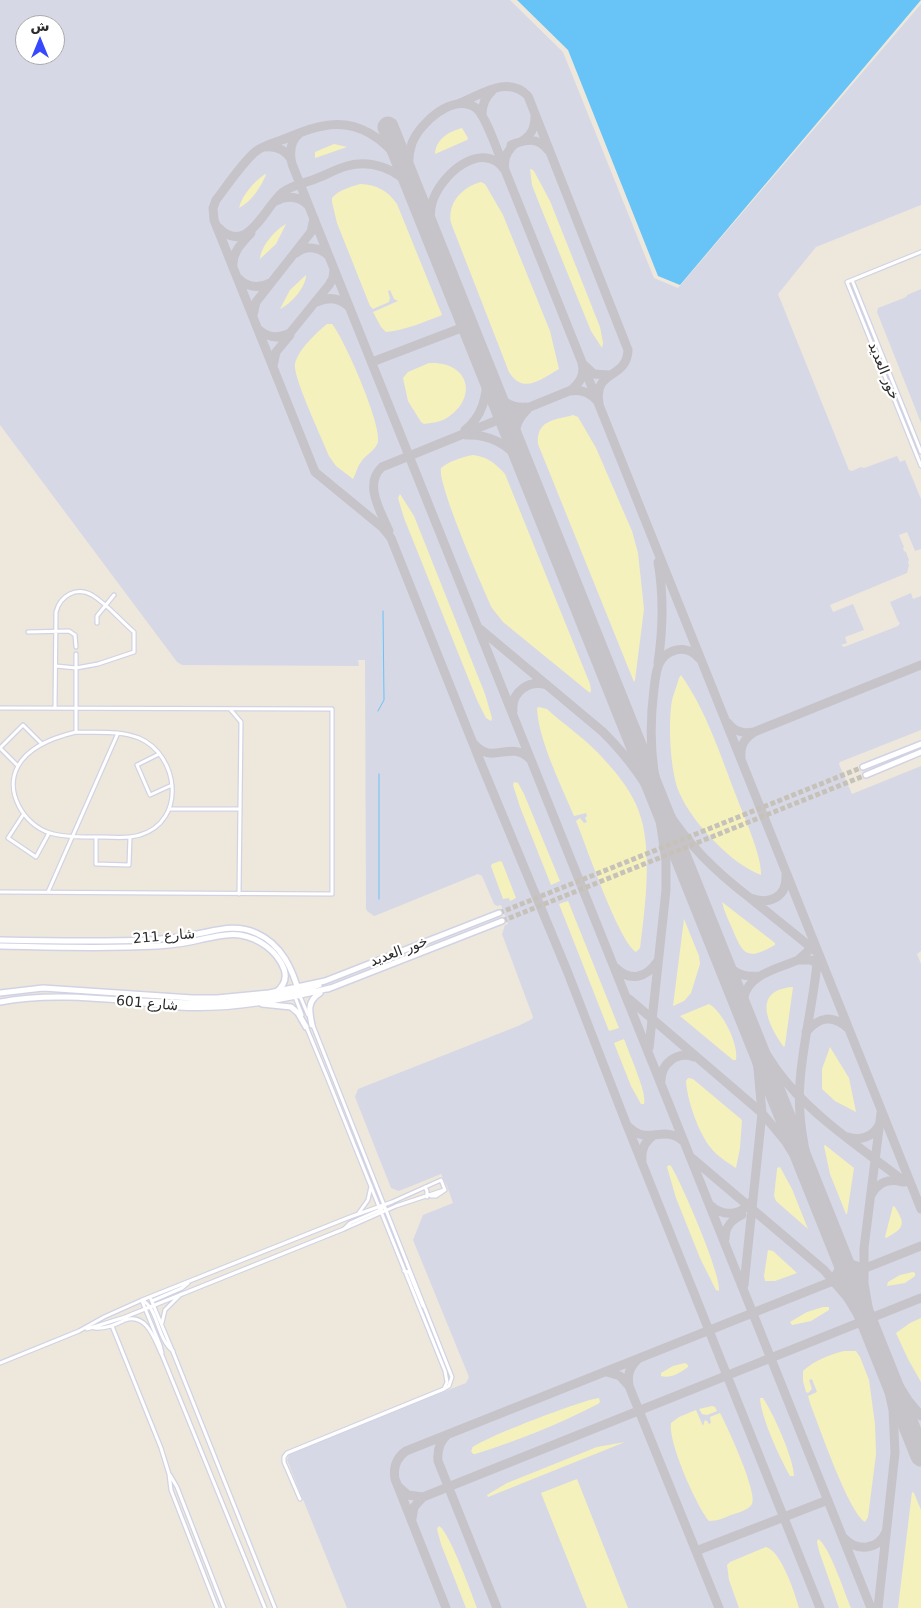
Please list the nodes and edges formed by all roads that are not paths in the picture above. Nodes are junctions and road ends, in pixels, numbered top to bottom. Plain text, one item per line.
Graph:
1 (921, 252) edge
2 (852, 280) junction
3 (921, 452) edge
4 (921, 466) edge
5 (114, 595) dead end
6 (104, 605) junction
7 (97, 624) dead end
8 (28, 632) dead end
9 (56, 632) junction
10 (76, 647) dead end
11 (76, 654) dead end
12 (56, 666) junction
13 (76, 668) junction
14 (0, 708) edge
15 (55, 708) junction
16 (75, 708) junction
17 (230, 709) junction
18 (76, 732) junction
19 (118, 733) junction
20 (42, 744) junction
21 (921, 744) edge
22 (921, 752) edge
23 (159, 754) junction
24 (18, 766) junction
25 (863, 767) tunnel mouth
26 (866, 775) tunnel mouth
27 (172, 785) junction
28 (170, 809) junction
29 (240, 809) junction
30 (23, 815) junction
31 (49, 833) junction
32 (72, 836) junction
33 (96, 837) junction
34 (130, 837) junction
35 (0, 892) edge
36 (48, 892) junction
37 (239, 894) junction
38 (499, 913) tunnel mouth
39 (502, 921) tunnel mouth
40 (0, 940) edge
41 (0, 946) edge
42 (330, 988) junction
43 (276, 992) junction
44 (0, 993) edge
45 (298, 993) junction
46 (129, 1001) junction
47 (0, 1002) edge
48 (256, 1004) junction
49 (312, 1025) junction
50 (306, 1027) junction
51 (372, 1186) junction
52 (425, 1186) junction
53 (429, 1196) junction
54 (384, 1204) junction
55 (380, 1210) junction
56 (387, 1211) junction
57 (358, 1214) junction
58 (404, 1271) junction
59 (181, 1294) junction
60 (142, 1300) junction
61 (150, 1304) junction
62 (426, 1308) junction
63 (112, 1326) junction
64 (163, 1326) junction
65 (91, 1328) junction
66 (79, 1331) junction
67 (173, 1352) junction
68 (162, 1355) junction
69 (0, 1363) edge
70 (446, 1389) junction
71 (169, 1474) junction
72 (300, 1499) dead end
73 (218, 1608) edge
74 (224, 1608) edge
75 (265, 1608) edge
76 (276, 1608) edge

1 - 2 street, خور العديد
2 - 3 street, خور العديد
2 - 4 street, خور العديد
5 - 6 street
6 - 7 street
6 - 9 street
6 - 13 street
8 - 9 street
9 - 10 street
9 - 12 street
11 - 13 street
12 - 13 street
12 - 15 street
13 - 16 street
14 - 15 street
15 - 16 street
16 - 17 street
16 - 18 street
17 - 29 street
17 - 37 street
18 - 19 street
18 - 20 street
19 - 23 street
19 - 32 street
20 - 24 street
20 - 24 street
21 - 25 main road
22 - 26 main road
23 - 27 street
23 - 27 street
24 - 30 street
27 - 28 street
28 - 29 street
28 - 34 street
29 - 37 street
30 - 31 street
30 - 31 street
31 - 32 street
32 - 33 street
32 - 36 street
33 - 34 street
33 - 34 street
35 - 36 street
36 - 37 street
38 - 45 main road, خور العديد
39 - 42 main road
40 - 45 main road, شارع 211
41 - 43 main road, شارع 211
42 - 45 main road
42 - 49 main road
43 - 44 main road, شارع 601
43 - 45 main road, شارع 601
45 - 46 main road
45 - 48 main road, شارع 601
45 - 49 street
45 - 50 street
46 - 47 main road, شارع 601
46 - 48 main road, شارع 601
48 - 50 main road
49 - 54 street
50 - 51 street
51 - 55 street
51 - 57 street
52 - 53 street
52 - 53 street
52 - 54 street
53 - 56 street
54 - 55 street
54 - 56 street
55 - 56 street
55 - 57 street
55 - 58 street
55 - 59 street
56 - 62 street
57 - 61 street
58 - 62 street
58 - 70 street
59 - 61 street
59 - 64 street
60 - 61 street
60 - 61 street
60 - 66 street
61 - 64 street
61 - 65 street
61 - 67 street
61 - 68 street
62 - 70 street
63 - 65 street
63 - 68 street
63 - 71 street
64 - 67 street
65 - 66 street
66 - 69 street
67 - 76 street
68 - 75 street
70 - 72 street
71 - 73 street
71 - 74 street

